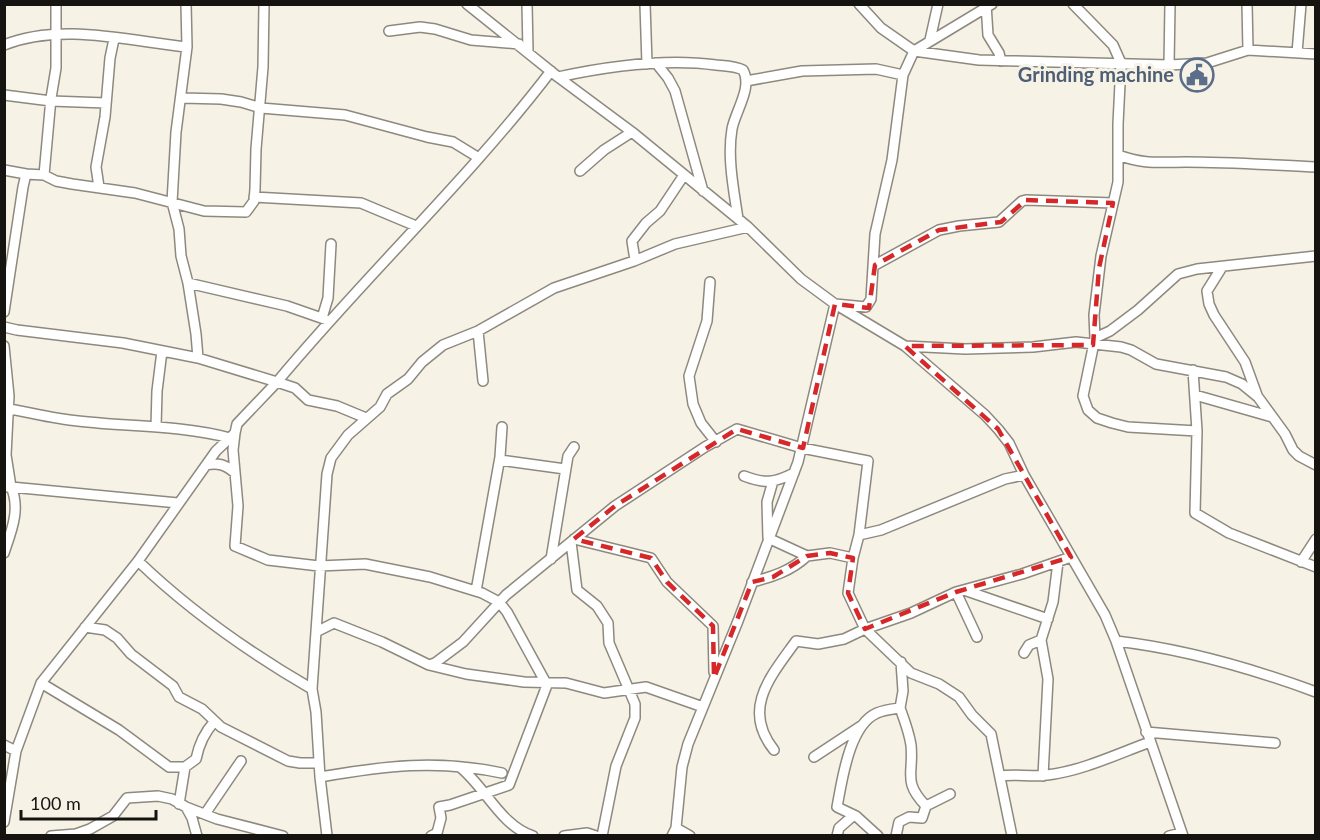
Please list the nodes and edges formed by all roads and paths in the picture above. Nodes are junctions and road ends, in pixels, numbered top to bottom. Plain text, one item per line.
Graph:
1 (56, 4) edge
2 (186, 4) edge
3 (264, 4) edge
4 (467, 4) edge
5 (527, 4) edge
6 (645, 4) edge
7 (859, 4) edge
8 (938, 4) edge
9 (1073, 4) edge
10 (1083, 4) edge
11 (1170, 4) edge
12 (1247, 4) edge
13 (1301, 4) edge
14 (988, 5) edge
15 (1089, 21) junction
16 (389, 30) dead end
17 (56, 33) junction
18 (114, 39) junction
19 (930, 40) junction
20 (519, 44) junction
21 (4, 45) edge
22 (187, 47) junction
23 (1248, 50) junction
24 (914, 51) junction
25 (528, 52) junction
26 (1297, 53) junction
27 (1316, 54) edge
28 (1001, 61) junction
29 (1121, 63) junction
30 (651, 64) junction
31 (1169, 65) junction
32 (554, 74) junction
33 (903, 75) junction
34 (746, 81) junction
35 (4, 95) edge
36 (182, 98) junction
37 (51, 101) junction
38 (106, 103) junction
39 (261, 108) junction
40 (632, 132) junction
41 (1118, 155) junction
42 (479, 158) junction
43 (1316, 167) edge
44 (4, 170) edge
45 (580, 171) dead end
46 (26, 174) junction
47 (44, 175) junction
48 (684, 175) junction
49 (99, 187) junction
50 (703, 191) junction
51 (254, 198) junction
52 (172, 202) junction
53 (1113, 203) junction
54 (738, 219) junction
55 (416, 226) junction
56 (748, 227) junction
57 (331, 244) dead end
58 (1316, 256) edge
59 (635, 260) junction
60 (875, 265) junction
61 (1222, 267) junction
62 (710, 282) dead end
63 (188, 283) junction
64 (835, 304) junction
65 (4, 312) edge
66 (326, 319) junction
67 (4, 327) edge
68 (478, 331) junction
69 (1094, 342) junction
70 (4, 346) edge
71 (905, 346) junction
72 (162, 351) junction
73 (198, 358) junction
74 (1193, 370) junction
75 (483, 381) dead end
76 (277, 382) junction
77 (1195, 395) junction
78 (1258, 398) junction
79 (6, 409) edge
80 (1272, 417) junction
81 (366, 418) junction
82 (156, 427) junction
83 (502, 427) dead end
84 (1197, 431) junction
85 (233, 435) junction
86 (716, 442) junction
87 (574, 447) dead end
88 (802, 448) junction
89 (500, 460) junction
90 (206, 465) junction
91 (1316, 465) edge
92 (565, 470) junction
93 (235, 473) junction
94 (794, 473) junction
95 (1024, 475) junction
96 (744, 476) dead end
97 (773, 482) junction
98 (8, 487) edge
99 (178, 503) junction
100 (859, 535) junction
101 (768, 538) junction
102 (1316, 539) edge
103 (572, 540) junction
104 (4, 553) edge
105 (807, 556) junction
106 (1071, 557) junction
107 (853, 558) junction
108 (551, 559) junction
109 (138, 561) junction
110 (1058, 562) junction
111 (1301, 562) junction
112 (319, 566) junction
113 (1316, 567) edge
114 (752, 582) junction
115 (476, 591) junction
116 (960, 591) junction
117 (499, 602) junction
118 (1048, 619) junction
119 (85, 627) junction
120 (866, 629) junction
121 (316, 632) junction
122 (978, 637) dead end
123 (1041, 640) junction
124 (1116, 641) junction
125 (1024, 653) dead end
126 (901, 662) junction
127 (429, 665) junction
128 (714, 678) junction
129 (545, 682) junction
130 (41, 683) junction
131 (312, 689) junction
132 (628, 690) junction
133 (1316, 692) edge
134 (703, 706) junction
135 (900, 708) junction
136 (214, 722) junction
137 (861, 726) junction
138 (1148, 737) junction
139 (1275, 744) dead end
140 (4, 745) edge
141 (774, 750) dead end
142 (16, 751) junction
143 (814, 757) dead end
144 (241, 761) dead end
145 (319, 763) junction
146 (459, 765) junction
147 (185, 767) junction
148 (502, 773) dead end
149 (1000, 776) junction
150 (1043, 776) junction
151 (320, 777) junction
152 (485, 792) junction
153 (950, 794) dead end
154 (183, 806) junction
155 (926, 806) junction
156 (204, 814) junction
157 (855, 815) junction
158 (4, 822) edge
159 (674, 832) edge
160 (1182, 834) edge
161 (527, 835) edge
162 (51, 836) edge
163 (197, 836) edge
164 (283, 836) edge
165 (327, 836) edge
166 (431, 836) edge
167 (564, 836) edge
168 (596, 836) edge
169 (602, 836) edge
170 (690, 836) edge
171 (837, 836) edge
172 (878, 836) edge
173 (896, 836) edge
174 (1012, 836) edge
175 (1169, 836) edge

1 - 17 street
2 - 22 street
3 - 39 street
4 - 20 street
5 - 25 street
6 - 30 street
7 - 24 street
8 - 19 street
9 - 15 street
10 - 15 street
11 - 31 street
12 - 23 street
13 - 26 street
14 - 19 street
14 - 28 street
15 - 29 street
16 - 20 street
17 - 18 street
17 - 21 street
17 - 37 street
18 - 22 street
18 - 38 street
19 - 24 street
20 - 25 street
22 - 36 street
23 - 26 street
23 - 31 street
24 - 28 street
24 - 33 street
25 - 32 street
26 - 27 street
28 - 29 street
29 - 31 street
29 - 41 street
30 - 32 street
30 - 34 street
30 - 50 street
32 - 40 street
32 - 42 street
33 - 34 street
33 - 60 street
34 - 54 street
35 - 37 street
36 - 39 street
36 - 52 street
37 - 38 street
37 - 47 street
38 - 49 street
39 - 42 street
39 - 51 street
40 - 45 street
40 - 48 street
41 - 43 street
41 - 53 street
42 - 55 street
44 - 46 street
46 - 47 street
46 - 65 street
47 - 49 street
48 - 50 street
48 - 59 street
49 - 52 street
50 - 54 street
51 - 52 street
51 - 55 street
52 - 63 street
53 - 60 street
53 - 69 street
54 - 56 street
55 - 66 street
56 - 59 street
56 - 64 street
57 - 66 street
58 - 61 street
59 - 68 street
60 - 64 street
61 - 69 street
61 - 78 street
62 - 86 street
63 - 66 street
63 - 73 street
64 - 71 street
64 - 88 street
66 - 76 street
67 - 72 street
68 - 75 street
68 - 81 street
69 - 71 street
69 - 74 street
69 - 84 street
70 - 79 street
71 - 95 street
72 - 73 street
72 - 82 street
73 - 76 street
74 - 77 street
74 - 78 street
76 - 81 street
76 - 85 street
77 - 80 street
77 - 84 street
78 - 80 street
79 - 82 street
79 - 98 street
80 - 91 street
81 - 112 street
82 - 85 street
83 - 89 street
84 - 111 street
85 - 90 street
85 - 93 street
86 - 88 street
86 - 103 street
87 - 92 street
88 - 94 street
88 - 100 street
89 - 92 street
89 - 115 street
90 - 93 street
90 - 99 street
92 - 108 street
93 - 112 street
94 - 97 street
94 - 101 street
95 - 100 street
95 - 106 street
96 - 97 street
97 - 101 street
98 - 99 street
98 - 104 street
99 - 109 street
100 - 107 street
101 - 105 street
101 - 114 street
102 - 111 street
103 - 108 street
103 - 128 street
103 - 132 street
105 - 107 street
105 - 114 street
106 - 110 street
106 - 124 street
107 - 120 street
108 - 117 street
109 - 119 street
109 - 131 street
110 - 116 street
110 - 118 street
111 - 113 street
112 - 115 street
112 - 121 street
114 - 128 street
115 - 117 street
116 - 118 street
116 - 120 street
116 - 122 street
117 - 127 street
117 - 129 street
118 - 123 street
119 - 130 street
119 - 136 street
120 - 126 street
120 - 141 street
121 - 127 street
121 - 131 street
123 - 125 street
123 - 150 street
124 - 133 street
124 - 138 street
126 - 135 street
126 - 149 street
127 - 129 street
128 - 134 street
129 - 132 street
129 - 152 street
130 - 142 street
130 - 147 street
131 - 145 street
132 - 134 street
132 - 169 street
134 - 159 street
135 - 137 street
135 - 155 street
136 - 145 street
136 - 147 street
137 - 143 street
137 - 157 street
138 - 139 street
138 - 150 street
138 - 160 street
140 - 142 street
142 - 158 street
144 - 156 street
145 - 151 street
146 - 148 street
146 - 151 street
146 - 152 street
147 - 154 street
149 - 150 street
149 - 174 street
151 - 165 street
152 - 161 street
152 - 166 street
153 - 155 street
154 - 156 street
154 - 162 street
154 - 163 street
155 - 173 street
156 - 164 street
157 - 171 street
157 - 172 street
159 - 170 street
160 - 175 street
167 - 168 street

